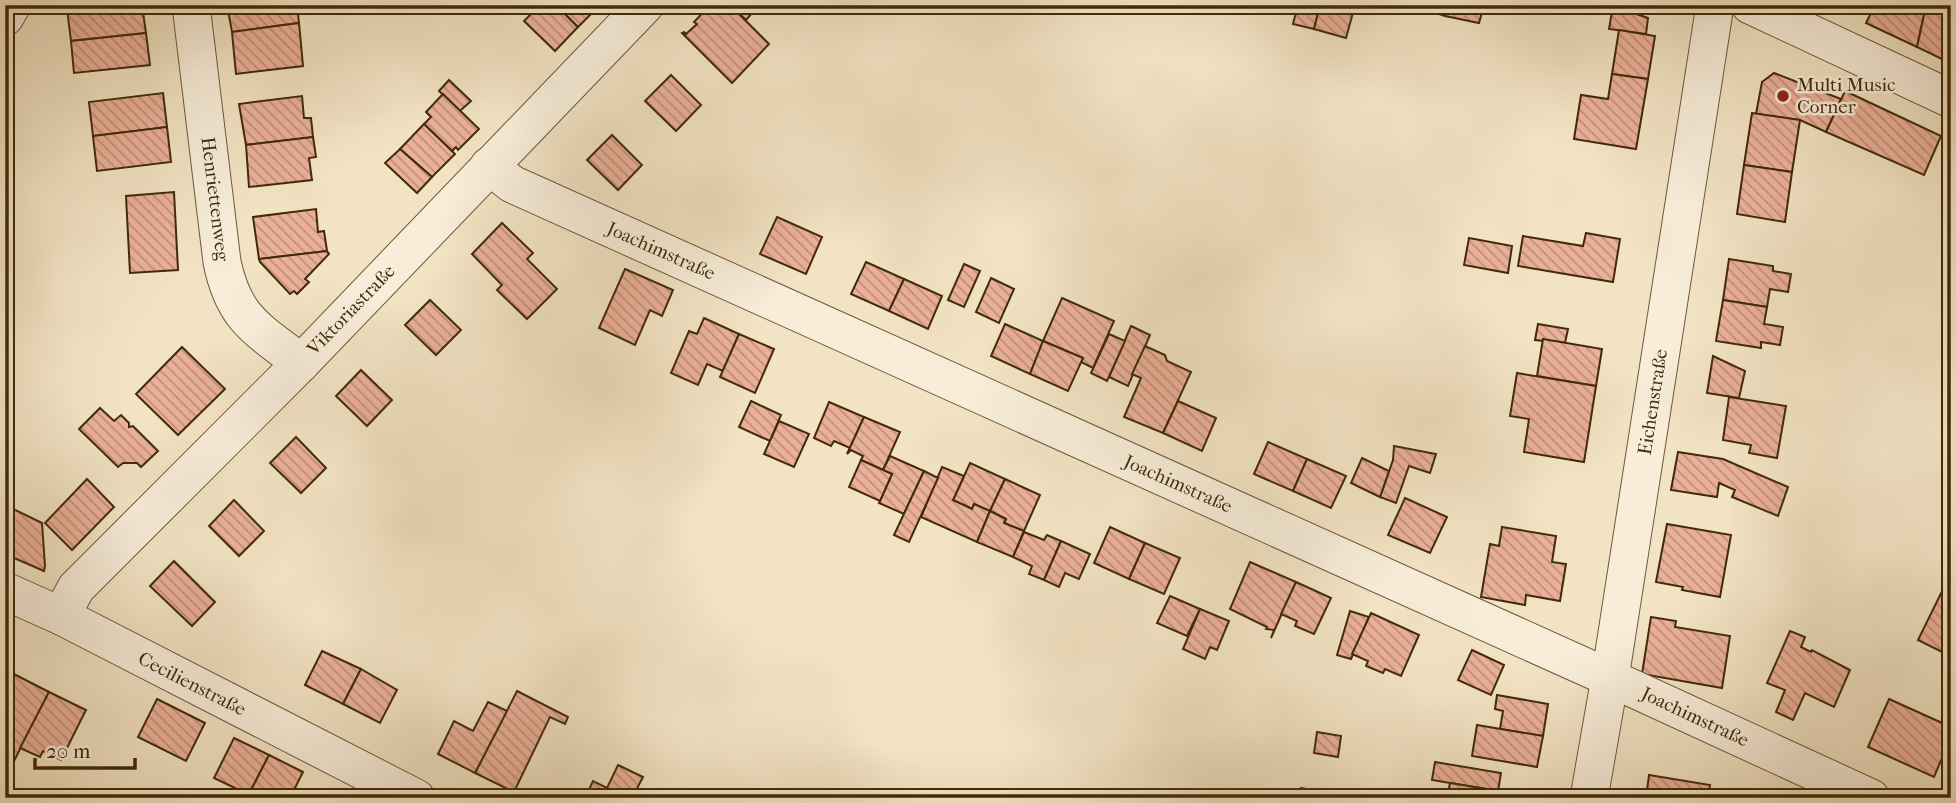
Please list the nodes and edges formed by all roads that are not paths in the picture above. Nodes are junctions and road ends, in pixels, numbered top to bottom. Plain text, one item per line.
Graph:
1 (12, 5) edge
2 (191, 5) edge
3 (645, 5) edge
4 (1715, 5) edge
5 (1750, 5) edge
6 (5, 17) edge
7 (1951, 99) edge
8 (489, 166) junction
9 (301, 363) junction
10 (5, 591) edge
11 (61, 616) junction
12 (1610, 678) junction
13 (416, 798) edge
14 (1589, 798) edge
15 (1871, 798) edge

1 - 6 street
2 - 9 street, Henriettenweg
3 - 8 street, Viktoriastraße
4 - 12 street, Eichenstraße
5 - 7 street
8 - 9 street, Viktoriastraße
8 - 12 street, Joachimstraße
9 - 11 street, Viktoriastraße
10 - 11 street, Cecilienstraße
11 - 13 street, Cecilienstraße
12 - 14 street, Eichenstraße
12 - 15 street, Joachimstraße

